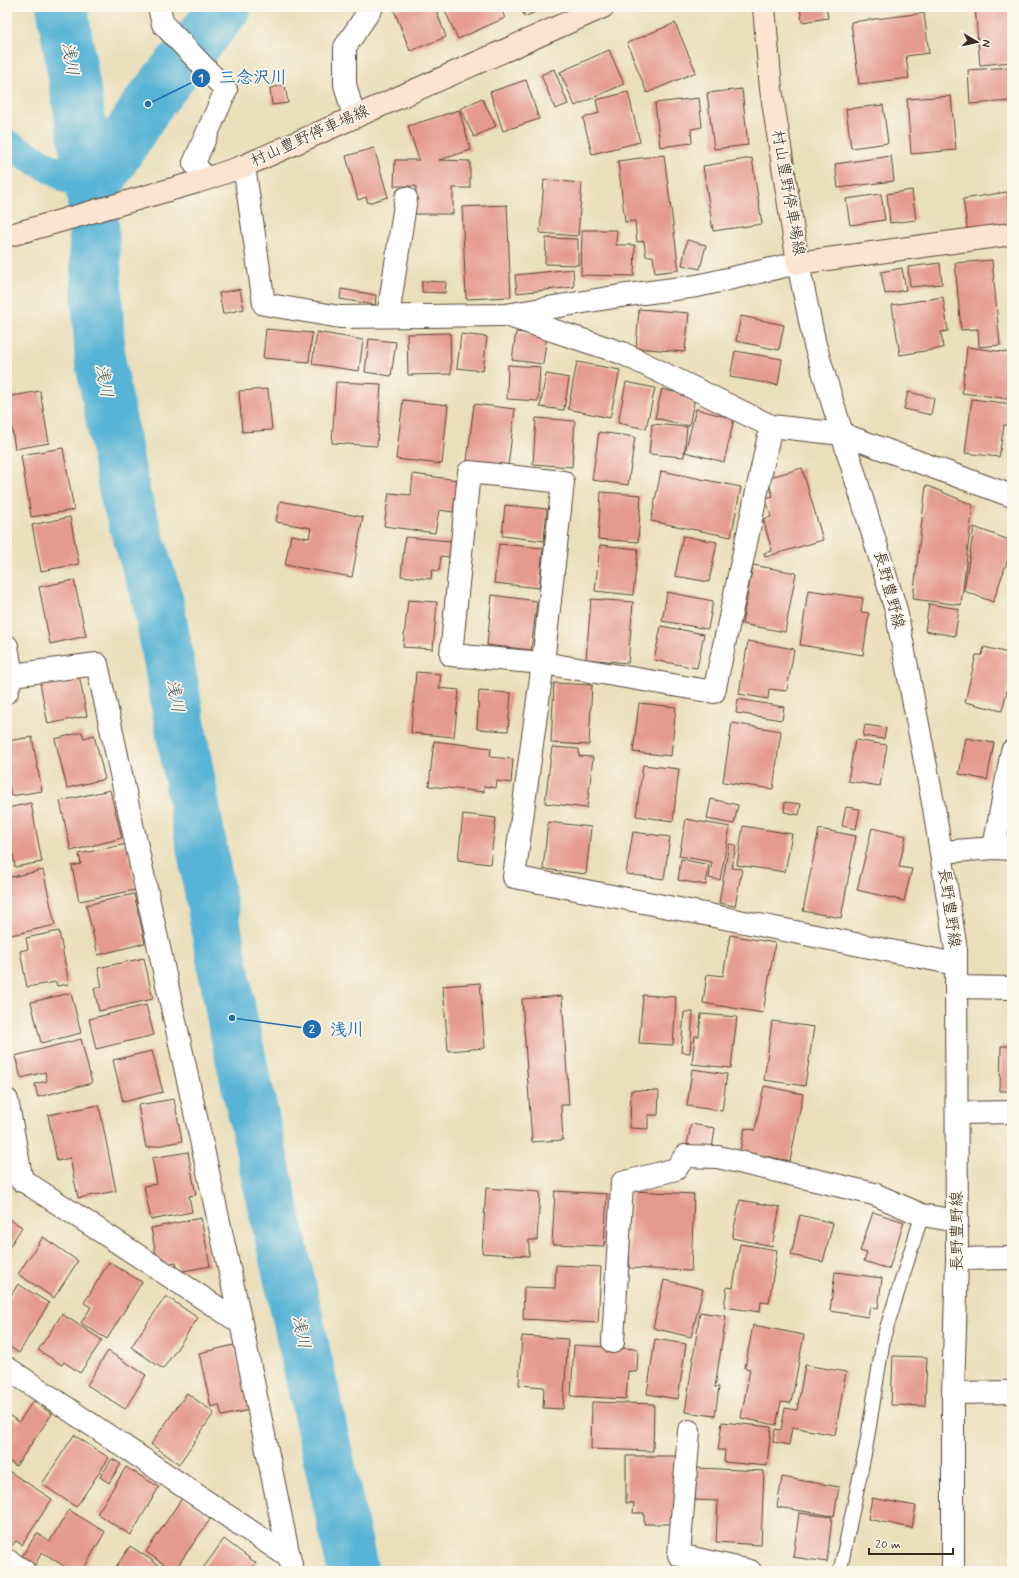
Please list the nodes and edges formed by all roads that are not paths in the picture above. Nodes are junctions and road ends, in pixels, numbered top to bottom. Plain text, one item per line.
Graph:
1 (372, 7) edge
2 (764, 7) edge
3 (594, 8) edge
4 (161, 16) edge
5 (354, 117) junction
6 (244, 166) junction
7 (201, 181) junction
8 (406, 198) dead end
9 (1012, 234) edge
10 (12, 235) edge
11 (798, 263) junction
12 (506, 315) junction
13 (388, 316) junction
14 (771, 426) junction
15 (842, 434) junction
16 (1012, 496) edge
17 (7, 646) edge
18 (543, 664) junction
19 (10, 684) edge
20 (1012, 751) edge
21 (1003, 849) edge
22 (942, 852) junction
23 (956, 964) junction
24 (956, 987) junction
25 (1012, 988) edge
26 (7, 1100) edge
27 (1012, 1112) edge
28 (957, 1113) junction
29 (15, 1176) edge
30 (922, 1215) junction
31 (957, 1221) junction
32 (1012, 1258) edge
33 (957, 1259) junction
34 (241, 1323) junction
35 (613, 1342) dead end
36 (7, 1368) edge
37 (1012, 1392) edge
38 (953, 1393) junction
39 (690, 1431) dead end
40 (7, 1560) edge
41 (291, 1564) edge
42 (741, 1570) edge
43 (24, 1571) edge
44 (840, 1571) edge
45 (953, 1571) edge

1 - 5 street
2 - 11 main road, 村山豊野停車場線
3 - 5 main road, 村山豊野停車場線
4 - 7 street
5 - 6 main road, 村山豊野停車場線
6 - 7 main road, 村山豊野停車場線
6 - 13 street
7 - 10 main road, 村山豊野停車場線
8 - 13 street
9 - 11 main road, 村山豊野停車場線
11 - 12 street
11 - 15 street, 長野豊野線
12 - 13 street
12 - 14 street
14 - 15 street
14 - 18 street
15 - 16 street
15 - 22 street, 長野豊野線
17 - 19 street
18 - 18 street
18 - 23 street
19 - 34 street
20 - 21 street
21 - 22 street
22 - 23 street, 長野豊野線
23 - 24 street, 長野豊野線
24 - 25 street
24 - 28 street, 長野豊野線
26 - 29 street
27 - 28 street
28 - 31 street, 長野豊野線
29 - 34 street
30 - 31 street
30 - 35 street
30 - 44 lane
31 - 33 street, 長野豊野線
32 - 33 street
33 - 38 street, 長野豊野線
34 - 41 street
36 - 41 street
37 - 38 street
38 - 45 street, 長野豊野線
39 - 42 street
40 - 43 street

